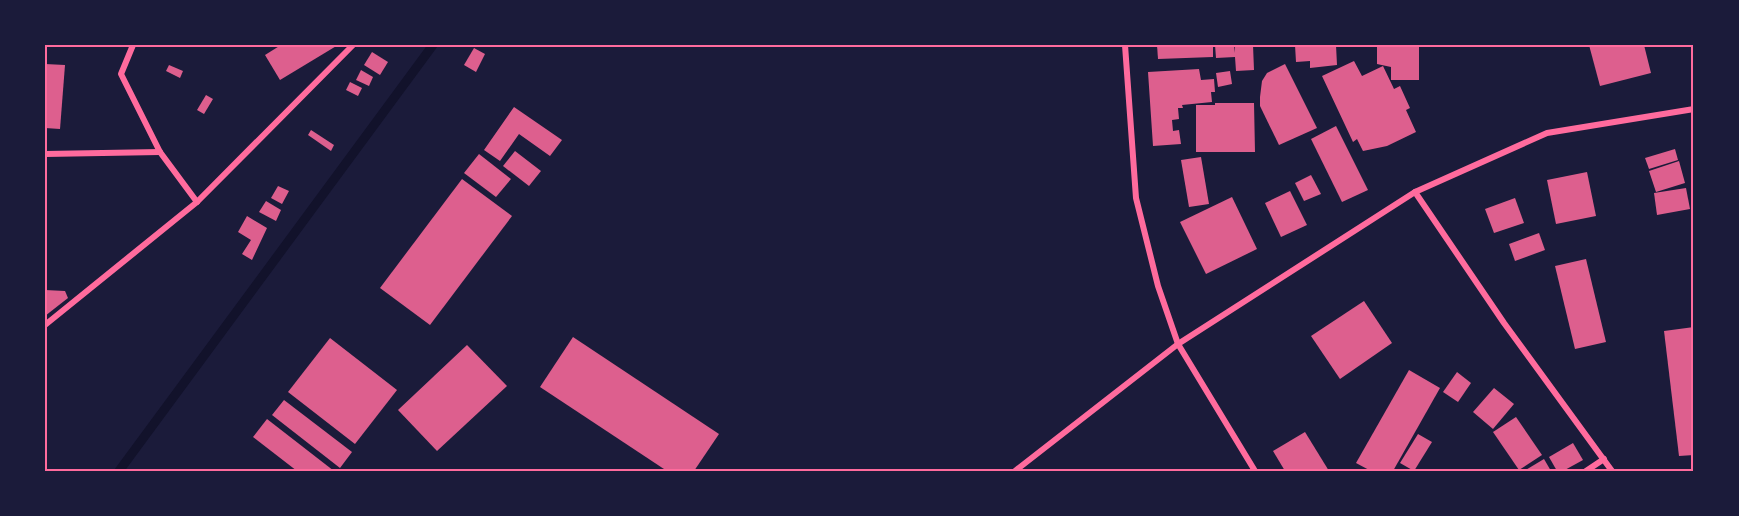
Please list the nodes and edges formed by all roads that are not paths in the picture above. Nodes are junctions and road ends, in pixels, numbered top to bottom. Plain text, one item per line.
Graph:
1 (133, 45) edge
2 (353, 45) edge
3 (1125, 45) edge
4 (1694, 109) edge
5 (160, 152) junction
6 (45, 154) edge
7 (1415, 192) junction
8 (197, 202) junction
9 (45, 325) edge
10 (1178, 344) junction
11 (1604, 459) junction
12 (1015, 471) edge
13 (1255, 471) edge
14 (1587, 471) edge
15 (1612, 471) edge

1 - 5 street
2 - 8 street
3 - 10 street
4 - 7 street
5 - 6 street
5 - 8 street
7 - 10 street
7 - 11 street
8 - 9 street
10 - 12 street
10 - 13 street
11 - 14 street
11 - 15 street

